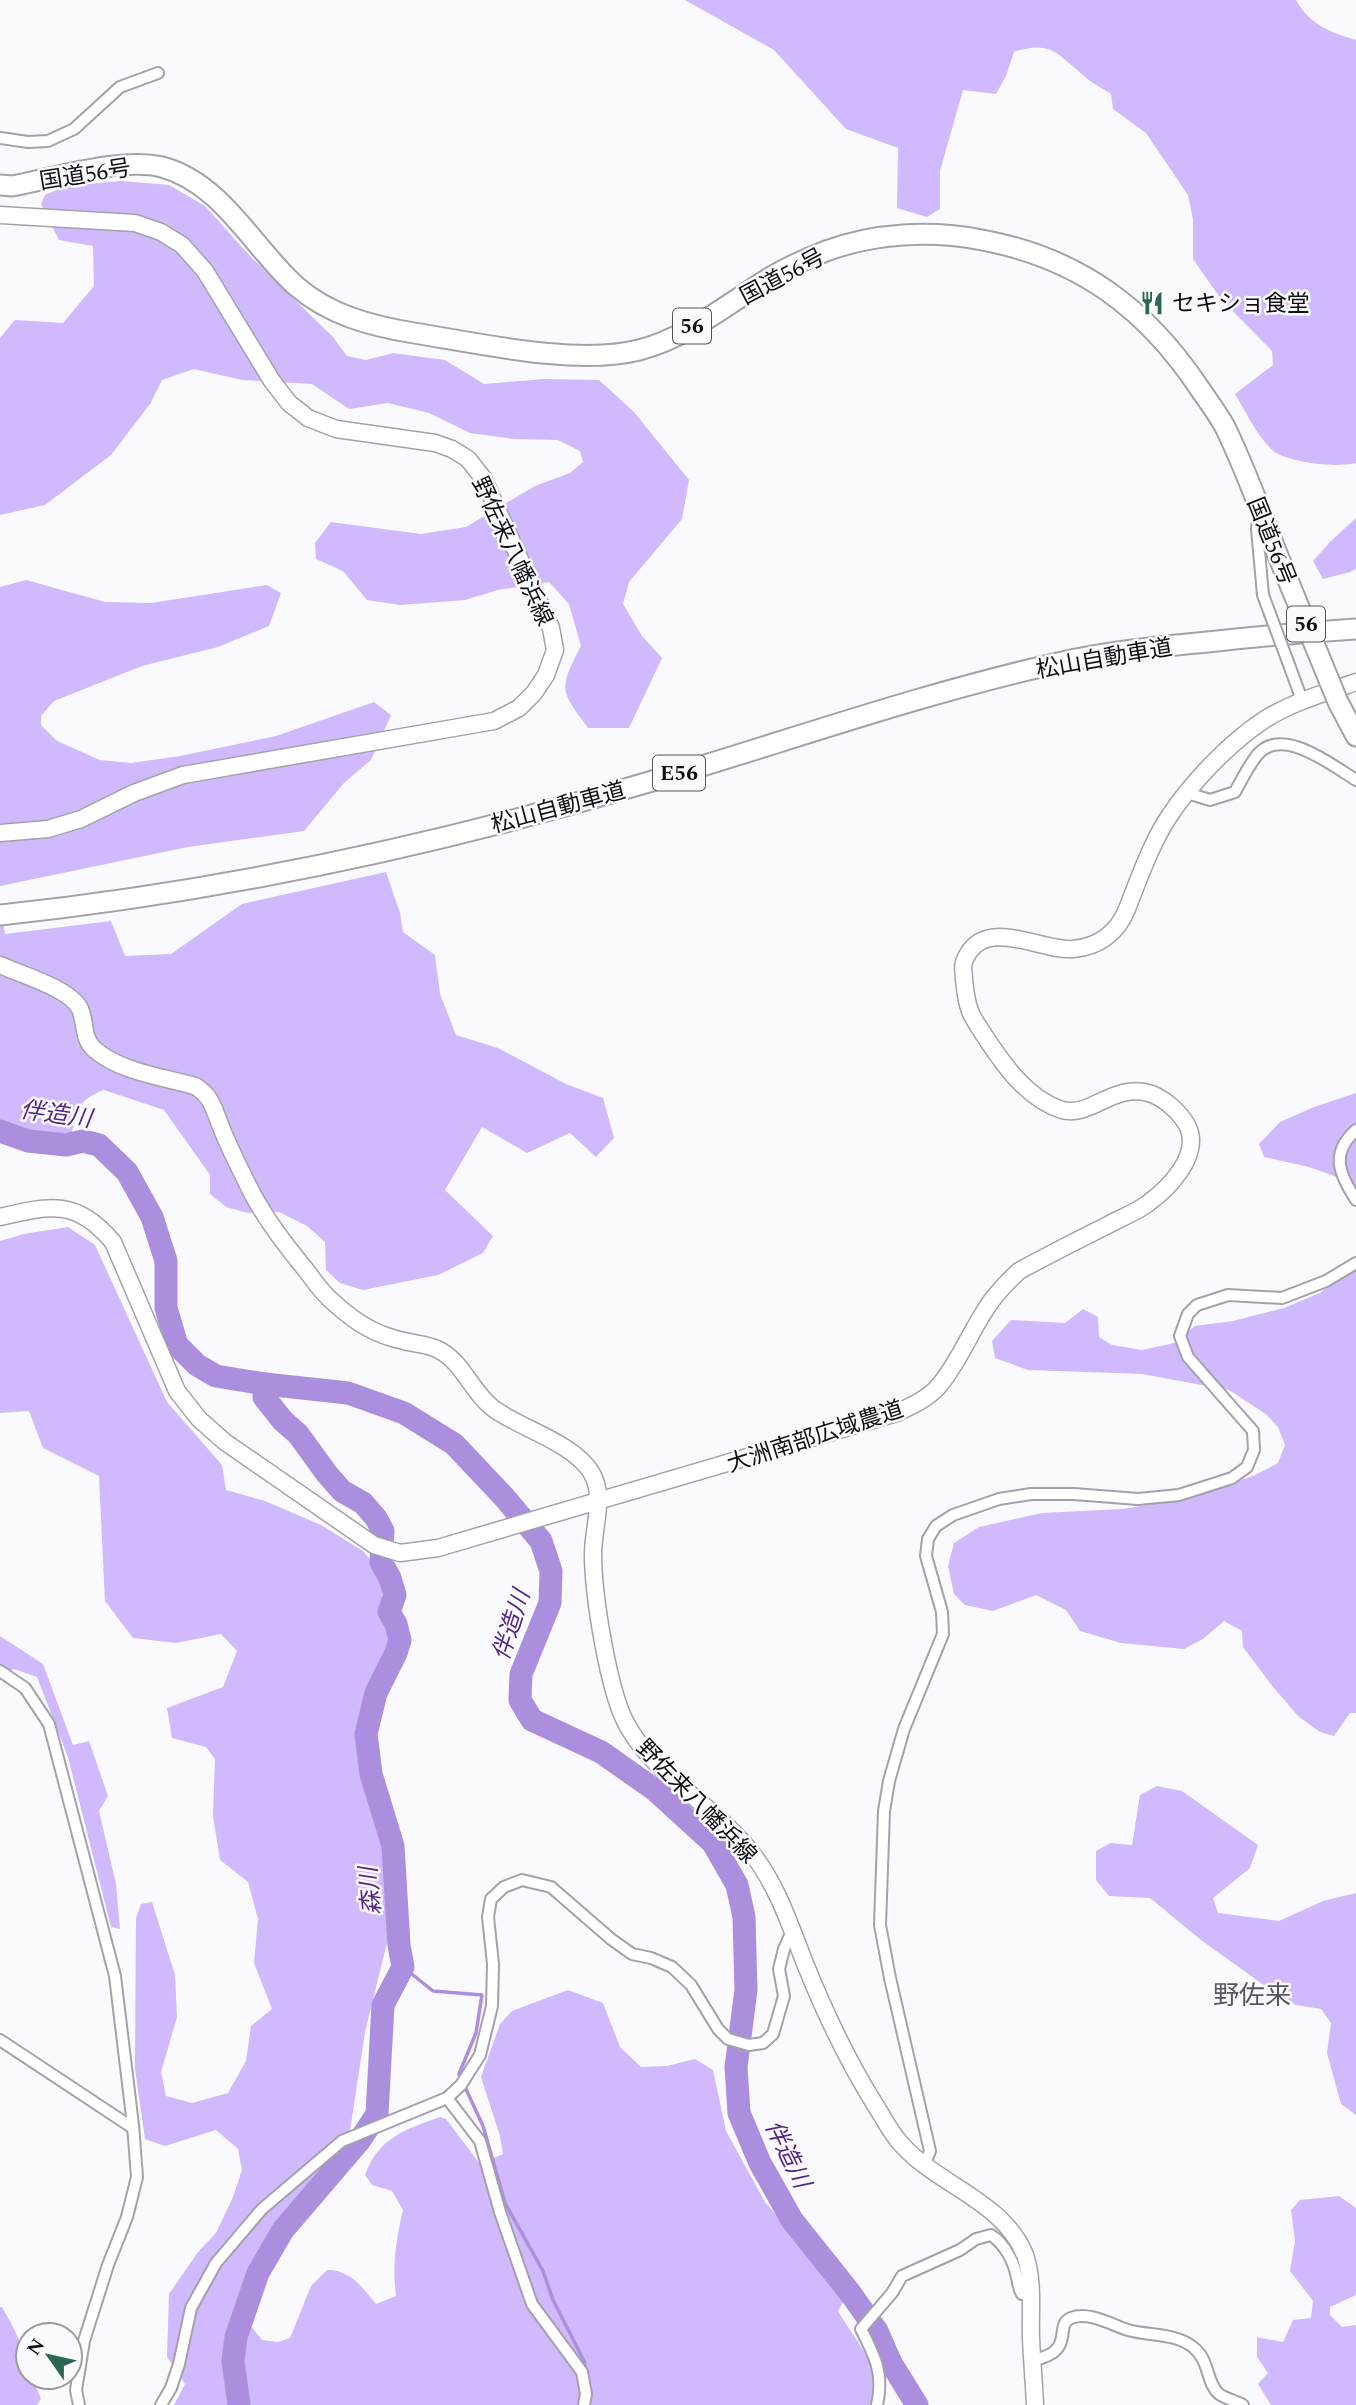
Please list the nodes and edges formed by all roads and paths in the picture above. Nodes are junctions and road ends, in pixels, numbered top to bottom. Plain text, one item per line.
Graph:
1 (158, 73) dead end
2 (0, 138) edge
3 (0, 185) edge
4 (0, 215) edge
5 (1260, 509) junction
6 (1356, 629) edge
7 (1356, 682) edge
8 (1302, 700) junction
9 (1356, 736) edge
10 (1356, 780) edge
11 (1187, 793) junction
12 (0, 833) edge
13 (0, 915) edge
14 (0, 965) edge
15 (1356, 1130) edge
16 (1356, 1200) edge
17 (0, 1217) edge
18 (1356, 1264) edge
19 (598, 1502) junction
20 (0, 1671) edge
21 (792, 1931) junction
22 (0, 2040) edge
23 (447, 2098) junction
24 (133, 2128) junction
25 (924, 2166) junction
26 (1030, 2294) junction
27 (1032, 2360) junction
28 (79, 2405) edge
29 (161, 2405) edge
30 (584, 2405) edge
31 (877, 2405) edge
32 (1035, 2405) edge
33 (1243, 2405) edge

1 - 2 street
3 - 5 highway, 国道56号 / 56
4 - 12 main road, 野佐来八幡浜線
5 - 8 street, bridge
5 - 9 highway, 国道56号 / 56, bridge
6 - 13 highway, 松山自動車道 / E56
7 - 8 main road, 大洲南部広域農道
8 - 11 main road, 大洲南部広域農道
10 - 11 street
11 - 19 main road, 大洲南部広域農道
14 - 19 main road, 野佐来八幡浜線
15 - 16 street
17 - 19 main road, 大洲南部広域農道
18 - 25 street
19 - 21 main road, 野佐来八幡浜線
20 - 24 street
21 - 23 street
21 - 25 main road, 野佐来八幡浜線
22 - 24 street
23 - 29 street
23 - 30 street
24 - 28 street
25 - 26 main road, 野佐来八幡浜線
26 - 27 main road, 野佐来八幡浜線
26 - 31 street
27 - 32 main road, 野佐来八幡浜線
27 - 33 street

